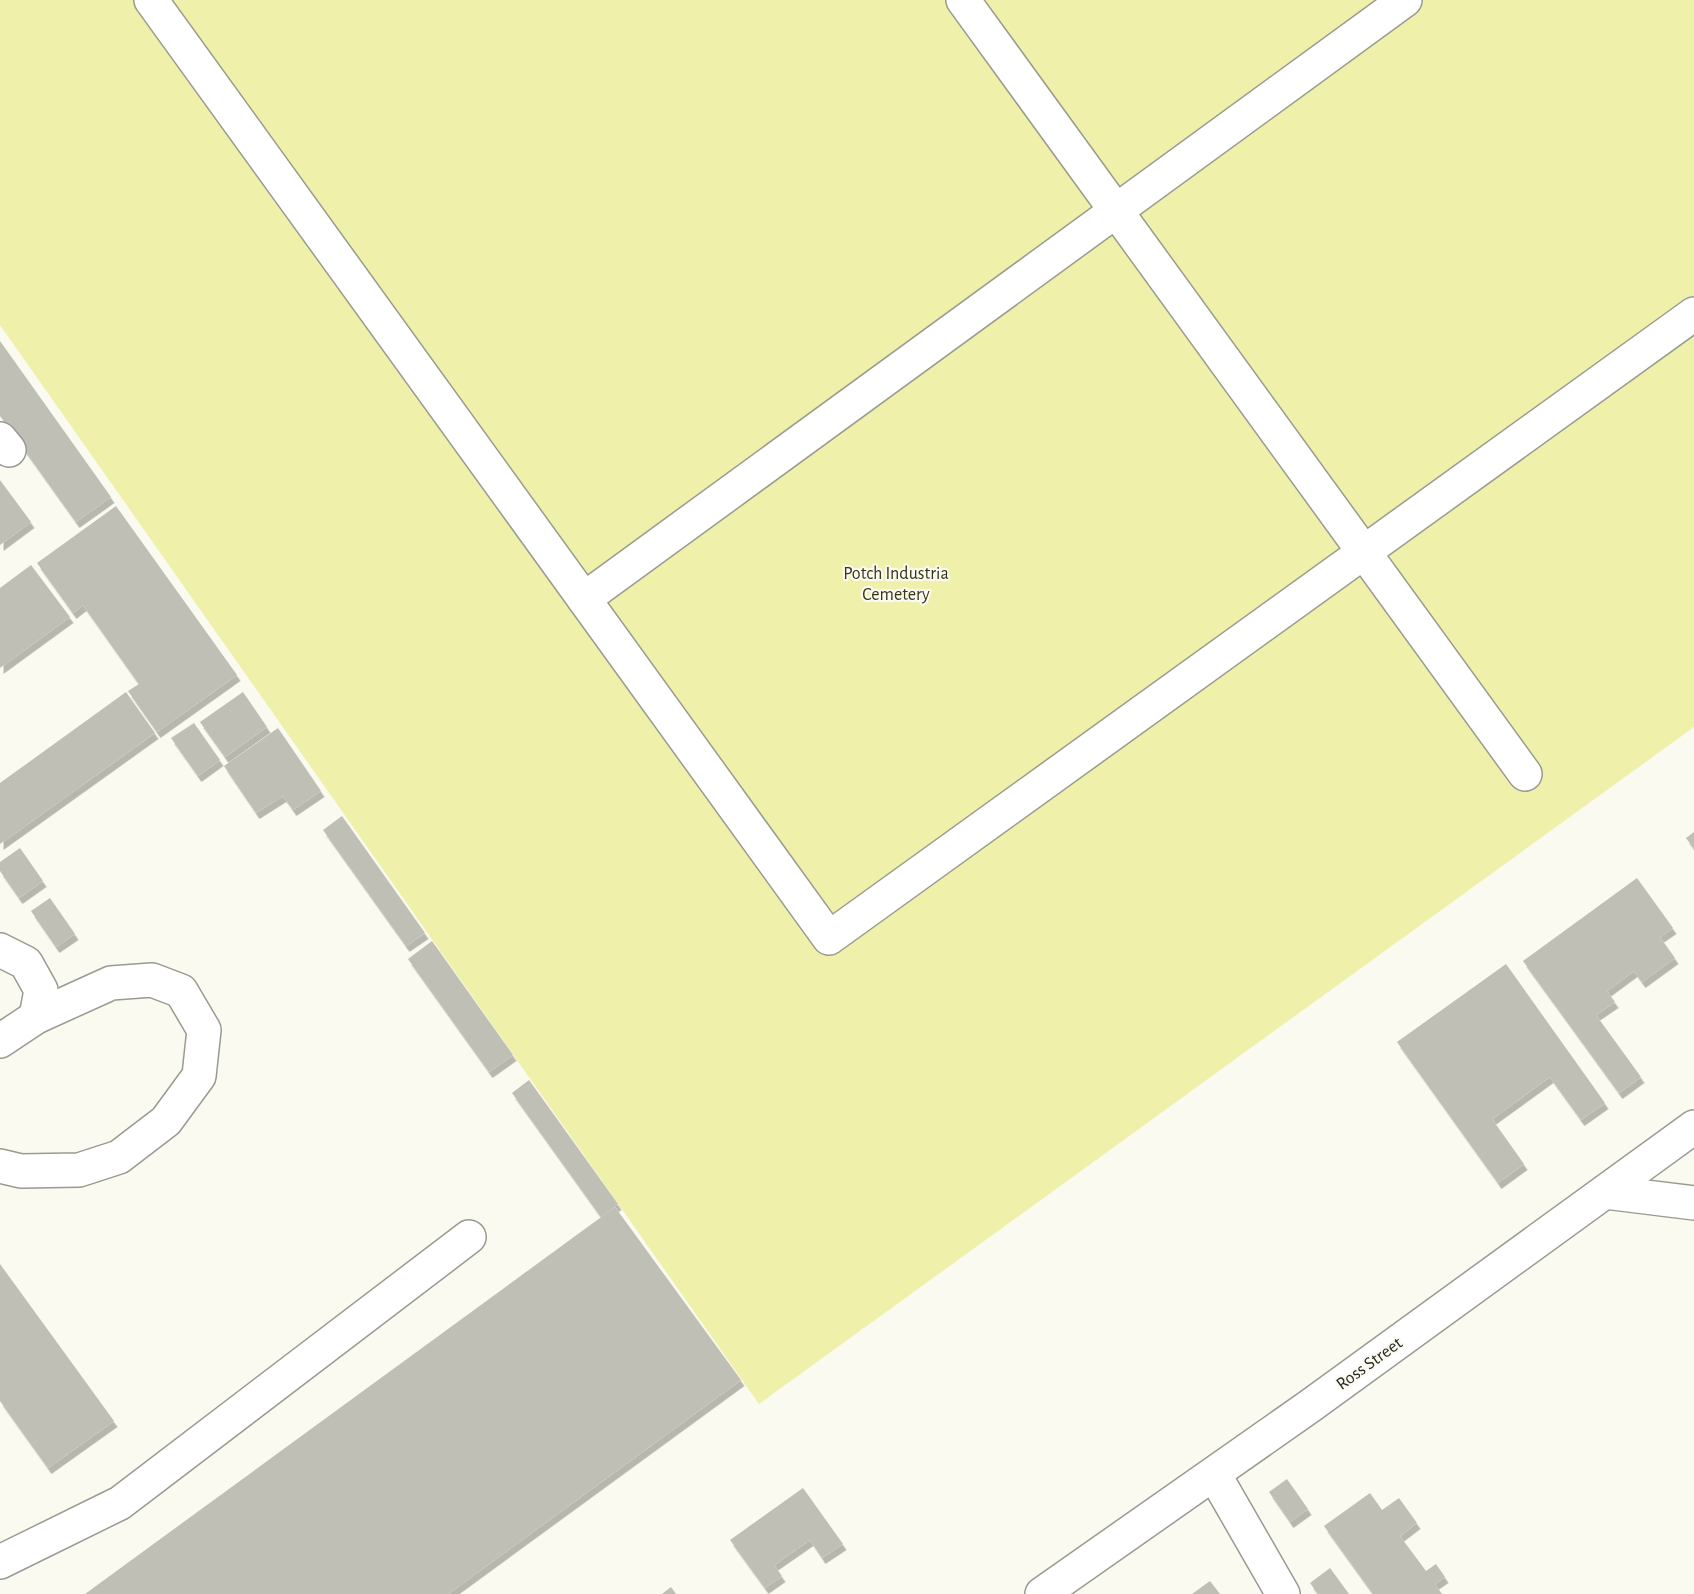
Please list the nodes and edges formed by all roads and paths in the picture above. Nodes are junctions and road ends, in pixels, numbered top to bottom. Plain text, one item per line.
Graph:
1 (152, 0) edge
2 (963, 0) edge
3 (1405, 0) edge
4 (1117, 211) junction
5 (1694, 314) edge
6 (1364, 552) junction
7 (584, 599) junction
8 (1526, 774) dead end
9 (0, 950) edge
10 (36, 1017) junction
11 (0, 1041) edge
12 (1694, 1127) edge
13 (0, 1166) edge
14 (1605, 1192) junction
15 (1694, 1203) edge
16 (469, 1237) dead end
17 (1214, 1474) junction
18 (0, 1562) edge
19 (1042, 1594) edge
20 (1282, 1594) edge

1 - 7 street
2 - 4 street
3 - 4 street
4 - 6 street
4 - 7 street
5 - 6 street
6 - 7 street
6 - 8 street
9 - 10 street
10 - 11 street
10 - 13 street
12 - 14 street, Ross Street
14 - 15 street
14 - 17 street, Ross Street
16 - 18 street
17 - 19 street, Ross Street
17 - 20 street

